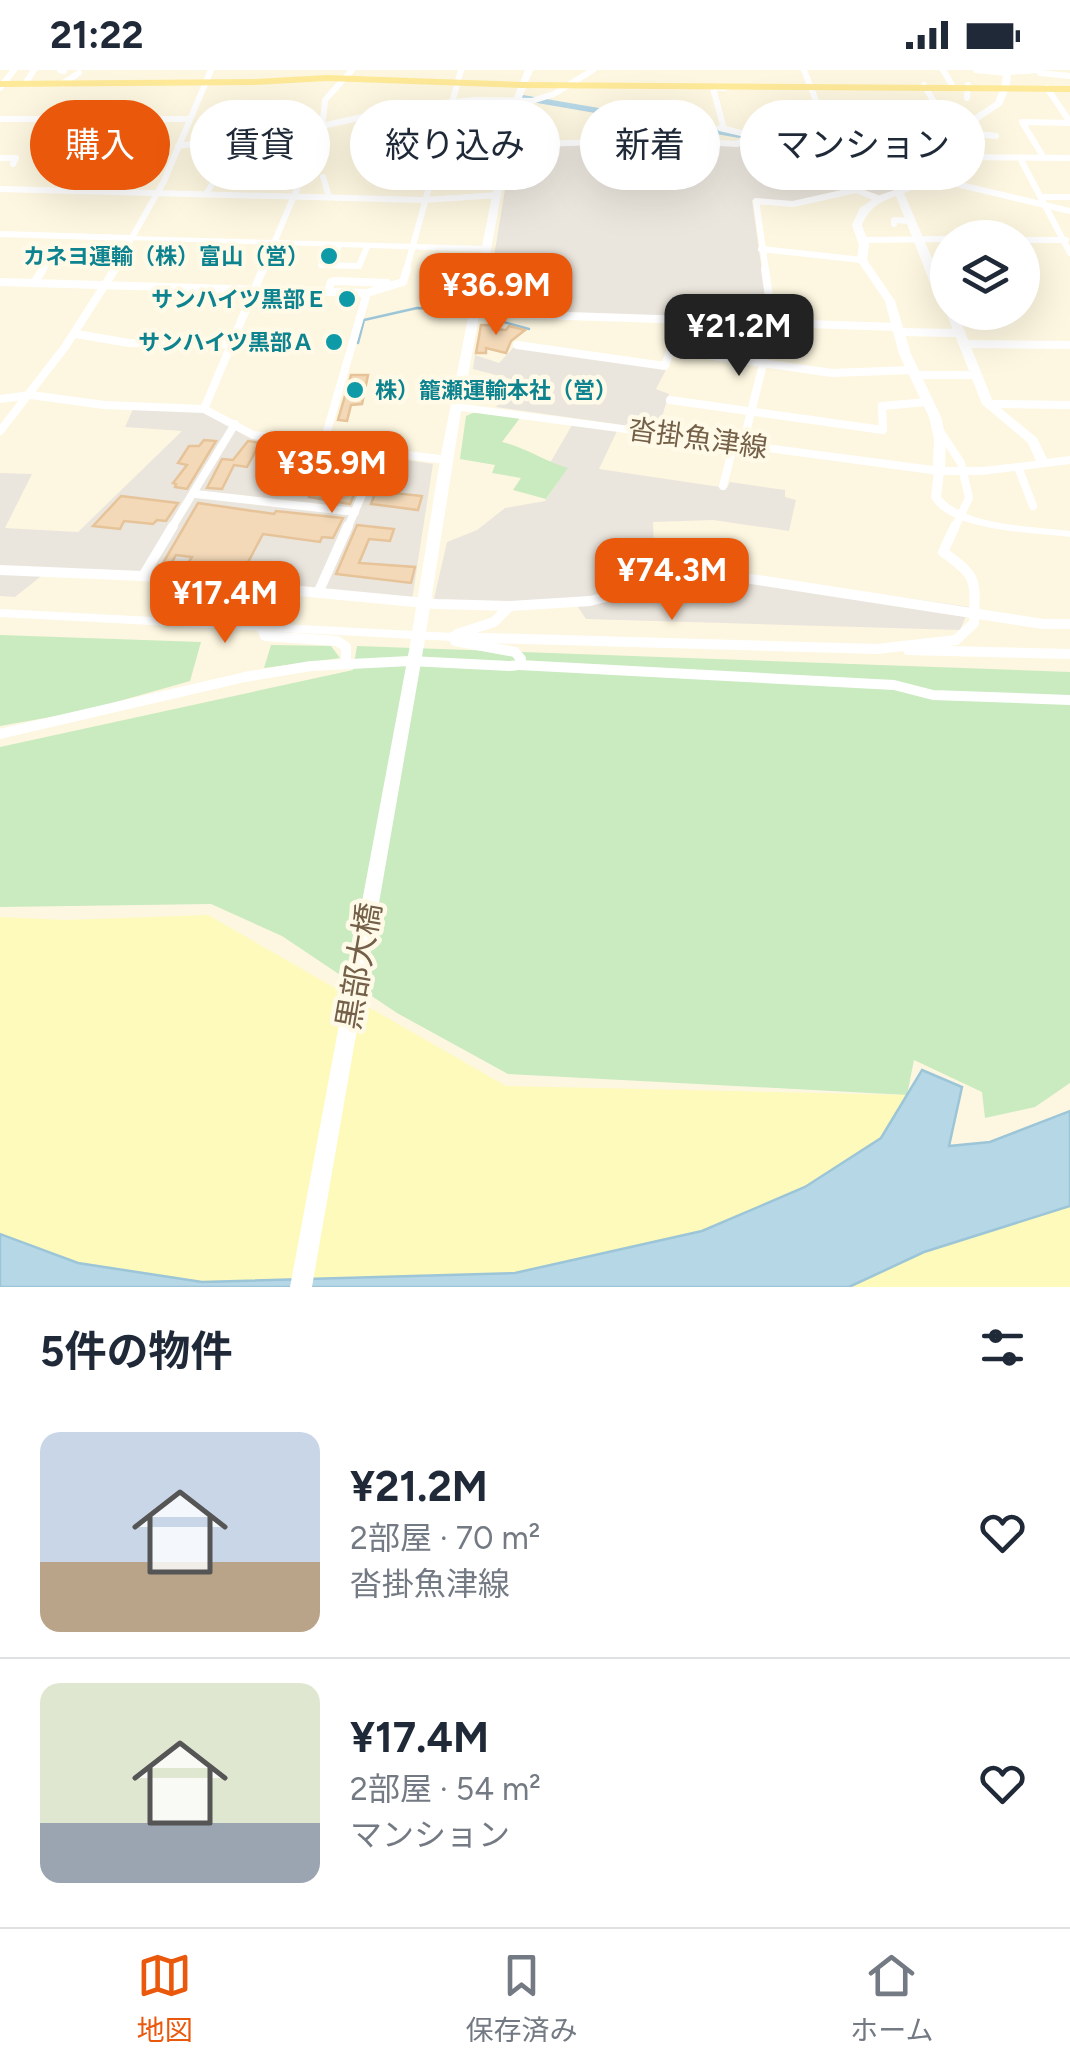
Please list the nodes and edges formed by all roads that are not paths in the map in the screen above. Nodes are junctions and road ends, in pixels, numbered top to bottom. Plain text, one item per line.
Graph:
1 (14, 70) edge
2 (34, 70) edge
3 (211, 70) edge
4 (462, 70) edge
5 (530, 70) edge
6 (593, 70) edge
7 (804, 70) edge
8 (943, 70) edge
9 (976, 70) edge
10 (1007, 72) edge
11 (1040, 72) edge
12 (80, 73) dead end
13 (349, 74) edge
14 (1070, 76) edge
15 (1054, 77) junction
16 (205, 83) junction
17 (457, 83) junction
18 (24, 84) junction
19 (62, 84) junction
20 (572, 84) junction
21 (522, 85) junction
22 (924, 85) junction
23 (952, 85) junction
24 (968, 85) junction
25 (1006, 85) junction
26 (1, 86) edge
27 (810, 86) junction
28 (1047, 88) junction
29 (1066, 89) edge
30 (967, 98) dead end
31 (198, 100) edge
32 (325, 100) edge
33 (451, 100) edge
34 (516, 100) joint
35 (816, 100) edge
36 (933, 100) edge
37 (985, 112) edge
38 (0, 119) edge
39 (190, 119) joint
40 (1070, 122) edge
41 (740, 133) edge
42 (985, 135) edge
43 (996, 136) dead end
44 (190, 142) edge
45 (740, 142) edge
46 (560, 143) edge
47 (179, 144) junction
48 (985, 156) edge
49 (0, 158) edge
50 (1020, 158) junction
51 (1044, 158) junction
52 (1070, 158) edge
53 (13, 164) dead end
54 (0, 189) edge
55 (209, 190) edge
56 (296, 190) edge
57 (326, 190) edge
58 (427, 190) edge
59 (499, 190) edge
60 (904, 190) edge
61 (970, 190) edge
62 (899, 192) junction
63 (158, 193) junction
64 (206, 194) junction
65 (498, 195) junction
66 (294, 196) junction
67 (1042, 197) junction
68 (1070, 197) edge
69 (328, 198) junction
70 (880, 199) junction
71 (424, 200) junction
72 (1047, 208) junction
73 (1070, 214) edge
74 (910, 221) junction
75 (894, 224) dead end
76 (0, 234) edge
77 (132, 238) junction
78 (918, 238) junction
79 (930, 238) edge
80 (862, 240) junction
81 (1040, 240) edge
82 (1066, 240) edge
83 (272, 244) junction
84 (338, 247) junction
85 (367, 248) junction
86 (411, 248) junction
87 (488, 249) junction
88 (761, 249) junction
89 (1070, 253) edge
90 (862, 260) junction
91 (47, 263) dead end
92 (321, 265) dead end
93 (930, 265) edge
94 (333, 266) junction
95 (0, 282) edge
96 (398, 283) junction
97 (34, 284) junction
98 (103, 285) junction
99 (254, 290) junction
100 (328, 292) junction
101 (368, 293) junction
102 (476, 313) junction
103 (681, 319) junction
104 (773, 324) junction
105 (898, 330) junction
106 (959, 330) edge
107 (76, 334) junction
108 (962, 338) junction
109 (231, 344) junction
110 (1070, 345) edge
111 (517, 346) dead end
112 (670, 350) junction
113 (762, 363) junction
114 (913, 373) junction
115 (976, 375) junction
116 (32, 395) junction
117 (0, 399) edge
118 (670, 400) dead end
119 (927, 402) junction
120 (988, 404) junction
121 (1070, 405) edge
122 (457, 407) junction
123 (204, 409) junction
124 (751, 412) junction
125 (235, 424) junction
126 (937, 427) junction
127 (0, 432) edge
128 (738, 443) junction
129 (323, 446) junction
130 (380, 454) junction
131 (446, 460) junction
132 (1070, 461) edge
133 (1043, 464) junction
134 (1018, 466) junction
135 (938, 471) junction
136 (963, 472) junction
137 (723, 486) dead end
138 (196, 494) junction
139 (1033, 506) dead end
140 (355, 512) junction
141 (959, 516) junction
142 (1070, 534) edge
143 (0, 570) edge
144 (143, 576) junction
145 (318, 593) junction
146 (510, 606) junction
147 (975, 612) junction
148 (0, 613) edge
149 (1070, 624) edge
150 (261, 627) junction
151 (452, 636) junction
152 (418, 640) junction
153 (877, 649) junction
154 (1070, 654) edge
155 (346, 662) junction
156 (519, 665) junction
157 (1070, 700) edge
158 (0, 734) edge
159 (301, 1287) edge

1 - 26 street
2 - 18 street
3 - 16 street
4 - 17 street
5 - 21 main road, 黒部大橋
6 - 20 street
7 - 27 street
8 - 23 street
9 - 10 street
10 - 11 street
10 - 25 main road
11 - 15 street
12 - 19 street
13 - 16 main road
13 - 17 main road
13 - 32 street
14 - 15 street
15 - 29 street
16 - 19 main road
16 - 31 street
17 - 21 main road
17 - 33 street
18 - 19 main road
18 - 26 main road
20 - 21 main road
20 - 27 main road
20 - 34 street
21 - 34 main road, 黒部大橋
22 - 23 main road
22 - 27 main road
22 - 36 street
23 - 24 main road
24 - 25 main road
24 - 30 street
25 - 28 main road
25 - 37 main road
27 - 35 street
27 - 41 street
28 - 29 main road
28 - 40 street
38 - 39 street
39 - 47 street
40 - 51 street
42 - 43 street
44 - 47 street
45 - 46 street
47 - 63 street
48 - 50 street
49 - 53 street
50 - 51 street
50 - 67 street
51 - 52 street
54 - 63 street
55 - 64 street
56 - 66 street
57 - 69 street
58 - 71 street
59 - 65 main road, 黒部大橋
60 - 62 main road
61 - 72 street
62 - 70 main road
62 - 74 main road
63 - 64 street
63 - 77 street
64 - 66 street
65 - 71 street
65 - 87 main road, 黒部大橋
66 - 69 street
66 - 83 street
67 - 68 street
67 - 72 street
69 - 71 street
70 - 80 main road
70 - 88 street
71 - 86 street
72 - 73 street
72 - 82 street
74 - 75 street
74 - 78 main road
76 - 77 street
77 - 83 street
77 - 98 street
78 - 79 street
78 - 80 street
78 - 93 main road
80 - 90 main road
81 - 82 street
82 - 89 street
83 - 84 street
83 - 99 street
84 - 85 street
84 - 94 street
85 - 86 street
85 - 94 street
86 - 87 street
86 - 96 street
87 - 102 main road, 黒部大橋
88 - 90 street
88 - 104 street
90 - 105 main road
91 - 97 street
92 - 94 street
95 - 97 street
96 - 100 street
96 - 101 street
97 - 98 street
98 - 99 street
98 - 107 street
99 - 100 street
99 - 109 street
100 - 101 street
101 - 129 street
102 - 103 street
102 - 122 main road, 黒部大橋
103 - 104 street
103 - 112 street
104 - 105 street
104 - 113 street
105 - 108 street
105 - 114 main road
106 - 108 main road
107 - 109 street
107 - 116 street
108 - 110 street
108 - 115 main road
109 - 123 street
111 - 112 street
112 - 113 street
113 - 114 street
113 - 124 street
114 - 115 street
114 - 119 main road
115 - 120 main road
116 - 117 street
116 - 123 street
116 - 127 street
118 - 124 street
119 - 124 street
119 - 126 main road
120 - 121 street
120 - 133 main road
122 - 128 main road, 沓掛魚津線
122 - 131 main road, 黒部大橋
123 - 125 street
124 - 128 street
125 - 129 street
125 - 138 street
126 - 135 main road
126 - 136 street
128 - 135 main road, 沓掛魚津線
128 - 137 street
129 - 130 street
130 - 131 street
130 - 140 street
131 - 152 main road, 黒部大橋
132 - 133 main road, 沓掛魚津線
133 - 134 main road, 沓掛魚津線
134 - 136 main road, 沓掛魚津線
134 - 139 street
135 - 136 main road, 沓掛魚津線
135 - 141 street
136 - 141 street
138 - 140 street
138 - 144 street
140 - 145 street
141 - 142 street
141 - 147 street
143 - 144 street
144 - 145 street
145 - 146 street
146 - 147 street
146 - 151 street
147 - 149 street
147 - 153 street
148 - 150 street
150 - 152 street
150 - 155 street
151 - 152 street
151 - 153 street
151 - 156 street
152 - 159 main road, 黒部大橋
153 - 154 street
155 - 156 street
155 - 158 street
156 - 157 street

